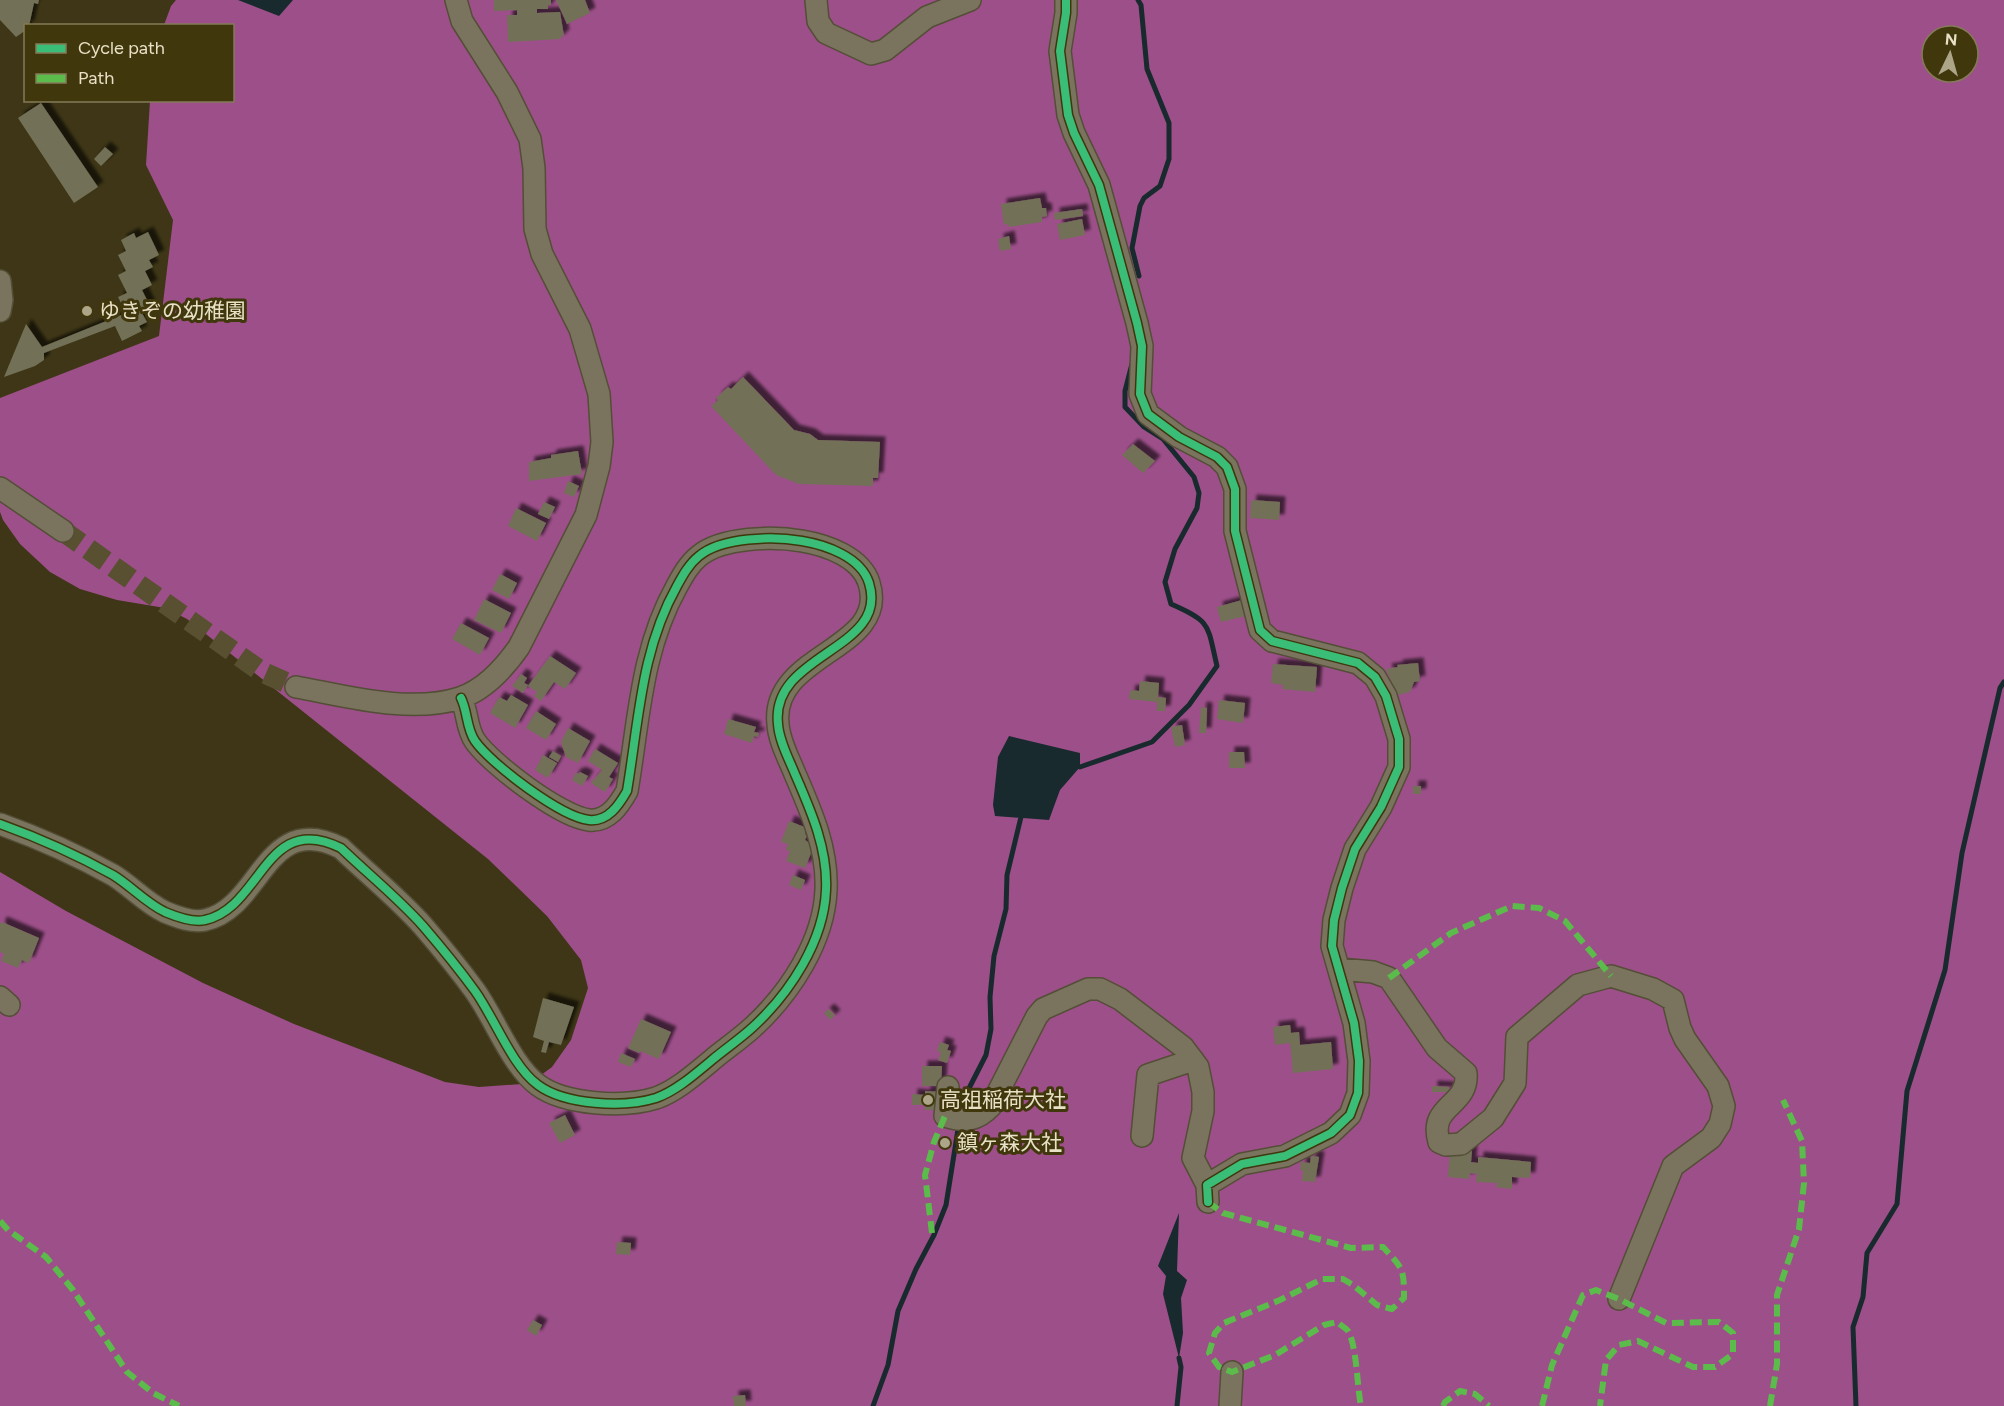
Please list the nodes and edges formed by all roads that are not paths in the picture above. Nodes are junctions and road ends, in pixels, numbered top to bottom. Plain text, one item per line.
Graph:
1 (456, 0) edge
2 (816, 0) edge
3 (970, 0) edge
4 (1066, 0) edge
5 (0, 281) edge
6 (0, 311) edge
7 (1, 492) edge
8 (63, 531) tunnel mouth
9 (296, 687) tunnel mouth
10 (461, 698) junction
11 (0, 824) edge
12 (1340, 969) junction
13 (1194, 1060) junction
14 (948, 1087) dead end
15 (1142, 1136) dead end
16 (1619, 1299) dead end
17 (1232, 1372) dead end
18 (1230, 1406) edge

1 - 10 street
2 - 3 street
4 - 12 street
5 - 6 street
7 - 8 street
9 - 10 street
10 - 11 street
12 - 13 street
12 - 16 street
13 - 14 street
13 - 15 street
17 - 18 street

